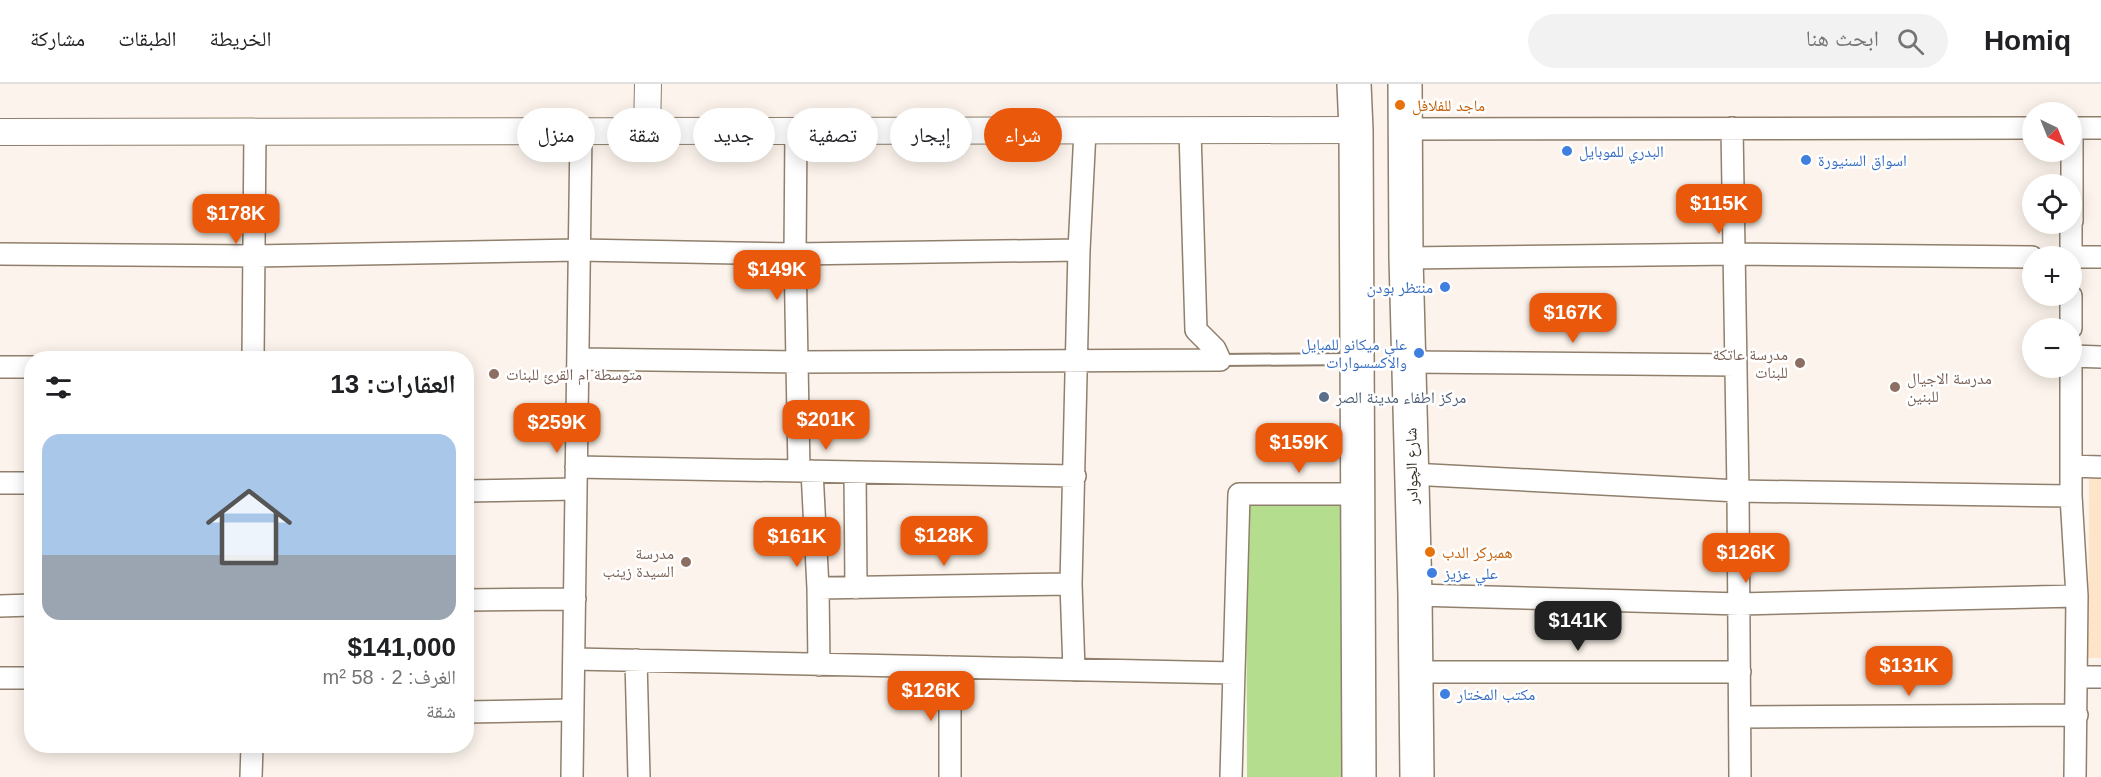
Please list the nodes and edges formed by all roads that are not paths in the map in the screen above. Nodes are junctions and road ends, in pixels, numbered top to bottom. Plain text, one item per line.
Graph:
1 (648, 84) edge
2 (1354, 84) edge
3 (1405, 84) edge
4 (647, 108) edge
5 (1732, 128) junction
6 (2022, 128) edge
7 (2082, 128) edge
8 (2101, 128) edge
9 (1405, 129) junction
10 (1356, 130) junction
11 (681, 131) edge
12 (787, 131) edge
13 (878, 131) edge
14 (1085, 131) junction
15 (1190, 131) junction
16 (0, 132) edge
17 (255, 132) junction
18 (517, 132) edge
19 (580, 162) edge
20 (796, 162) edge
21 (579, 250) junction
22 (1079, 250) junction
23 (0, 254) edge
24 (795, 254) junction
25 (1735, 254) junction
26 (255, 256) junction
27 (2022, 256) edge
28 (2082, 257) edge
29 (2101, 257) edge
30 (1406, 258) junction
31 (253, 351) edge
32 (2082, 356) edge
33 (2101, 357) edge
34 (578, 359) junction
35 (1357, 359) junction
36 (1221, 360) junction
37 (798, 362) junction
38 (1078, 362) junction
39 (1409, 362) junction
40 (1736, 365) junction
41 (0, 367) edge
42 (24, 367) edge
43 (2071, 378) edge
44 (1410, 422) junction
45 (1358, 424) junction
46 (2071, 466) junction
47 (576, 467) junction
48 (2101, 467) edge
49 (806, 471) junction
50 (855, 472) junction
51 (1411, 474) junction
52 (1075, 476) junction
53 (0, 483) edge
54 (24, 483) edge
55 (576, 489) junction
56 (474, 491) edge
57 (1738, 491) junction
58 (1358, 494) junction
59 (2071, 496) junction
60 (1071, 584) junction
61 (818, 588) junction
62 (856, 588) junction
63 (1415, 595) junction
64 (2077, 596) junction
65 (575, 599) junction
66 (474, 600) edge
67 (1740, 604) junction
68 (24, 605) edge
69 (0, 606) edge
70 (574, 659) junction
71 (636, 660) junction
72 (819, 664) junction
73 (950, 667) junction
74 (1074, 670) junction
75 (1415, 672) junction
76 (1740, 672) junction
77 (1234, 673) junction
78 (2077, 677) junction
79 (2101, 677) edge
80 (0, 678) edge
81 (24, 678) edge
82 (573, 711) junction
83 (474, 712) edge
84 (2077, 715) junction
85 (1741, 717) junction
86 (252, 753) edge
87 (251, 777) edge
88 (572, 777) edge
89 (639, 777) edge
90 (951, 777) edge
91 (1231, 777) edge
92 (1359, 777) edge
93 (1417, 777) edge
94 (1740, 777) edge
95 (2075, 777) edge

1 - 4 street
2 - 10 main road
3 - 9 main road, شارع الچوادر
5 - 6 street
5 - 9 street
5 - 25 street
7 - 8 street
9 - 30 main road, شارع الچوادر
10 - 15 street
10 - 35 main road
11 - 12 street
13 - 14 street
14 - 15 street
14 - 22 street
15 - 36 street
16 - 17 street
17 - 18 street
17 - 26 street
19 - 21 street
20 - 24 street
21 - 24 street
21 - 26 street
21 - 34 street
22 - 24 street
22 - 38 street
23 - 26 street
24 - 37 street
25 - 27 street
25 - 30 street
25 - 40 street
26 - 31 street
28 - 29 street
30 - 39 main road, شارع الچوادر
32 - 33 street
34 - 37 street
34 - 47 street
35 - 36 lane
35 - 45 main road
36 - 38 street
37 - 38 street
37 - 49 street
38 - 52 street
39 - 40 street
39 - 44 main road, شارع الچوادر
40 - 57 street
41 - 42 street
43 - 46 street
44 - 45 main road
44 - 51 main road, شارع الچوادر
45 - 58 main road
46 - 48 street
46 - 59 street
47 - 49 street
47 - 55 street
49 - 50 street
49 - 61 street
50 - 52 street
50 - 62 street
51 - 57 street
51 - 63 main road, شارع الچوادر
52 - 60 street
53 - 54 street
55 - 56 street
55 - 65 street
57 - 59 street
57 - 67 street
58 - 77 street
58 - 92 main road
59 - 64 street
60 - 62 street
60 - 74 street
61 - 62 street
61 - 72 street
63 - 67 street
63 - 75 main road, شارع الچوادر
64 - 67 street
64 - 78 street
65 - 66 street
65 - 70 street
67 - 76 street
68 - 69 street
70 - 71 street
70 - 82 street
71 - 72 street
71 - 89 street
72 - 73 street
73 - 74 street
73 - 90 street
74 - 77 street
75 - 76 street
75 - 93 main road, شارع الچوادر
76 - 85 street
77 - 91 street
78 - 79 street
78 - 84 street
80 - 81 street
82 - 83 street
82 - 88 street
84 - 85 street
84 - 95 street
85 - 94 street
86 - 87 street

